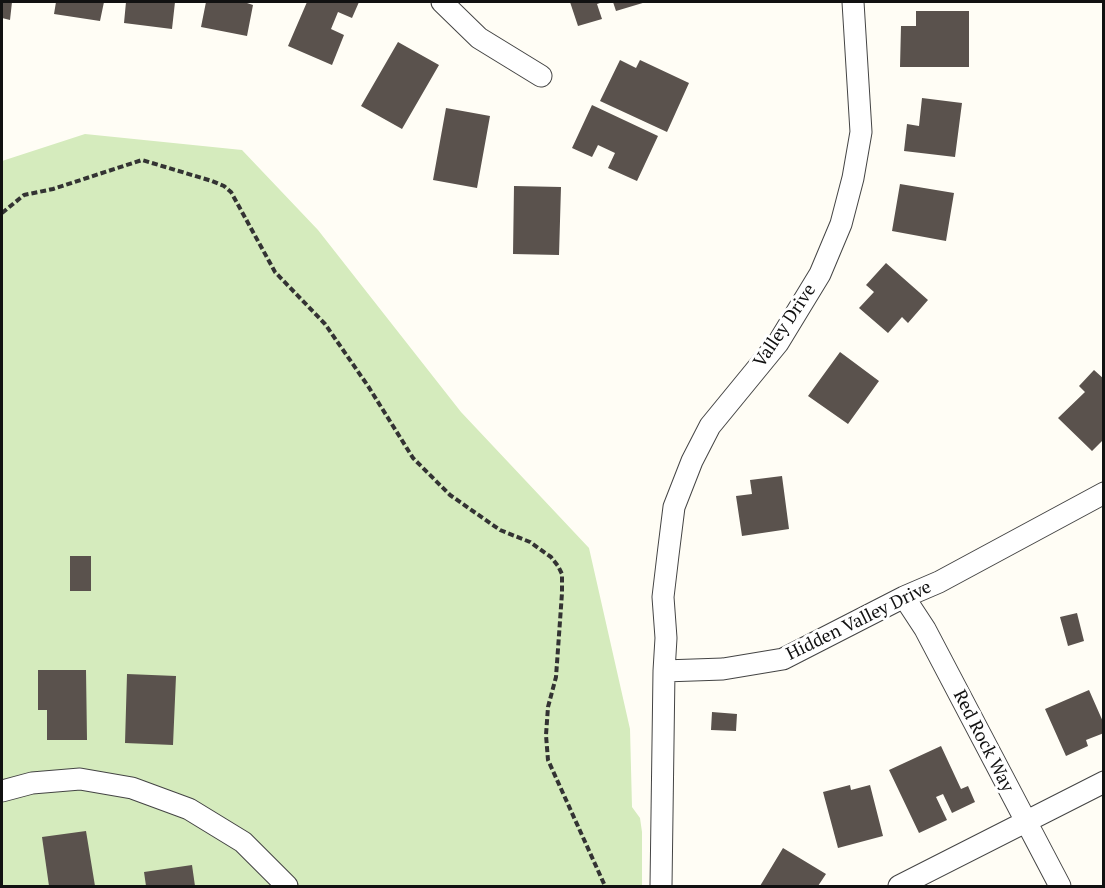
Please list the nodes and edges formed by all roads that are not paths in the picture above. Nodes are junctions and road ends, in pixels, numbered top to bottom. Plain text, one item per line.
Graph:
1 (442, 2) edge
2 (853, 2) edge
3 (541, 76) dead end
4 (1104, 493) edge
5 (904, 597) junction
6 (664, 670) junction
7 (1104, 782) edge
8 (2, 791) edge
9 (1026, 822) junction
10 (287, 886) edge
11 (661, 886) edge
12 (899, 886) edge
13 (1060, 886) edge

1 - 3 street
2 - 6 street, Valley Drive
4 - 5 street, Hidden Valley Drive
5 - 6 street, Hidden Valley Drive
5 - 9 street, Red Rock Way
6 - 11 street
7 - 9 street
8 - 10 street
9 - 12 street
9 - 13 street, Red Rock Way

